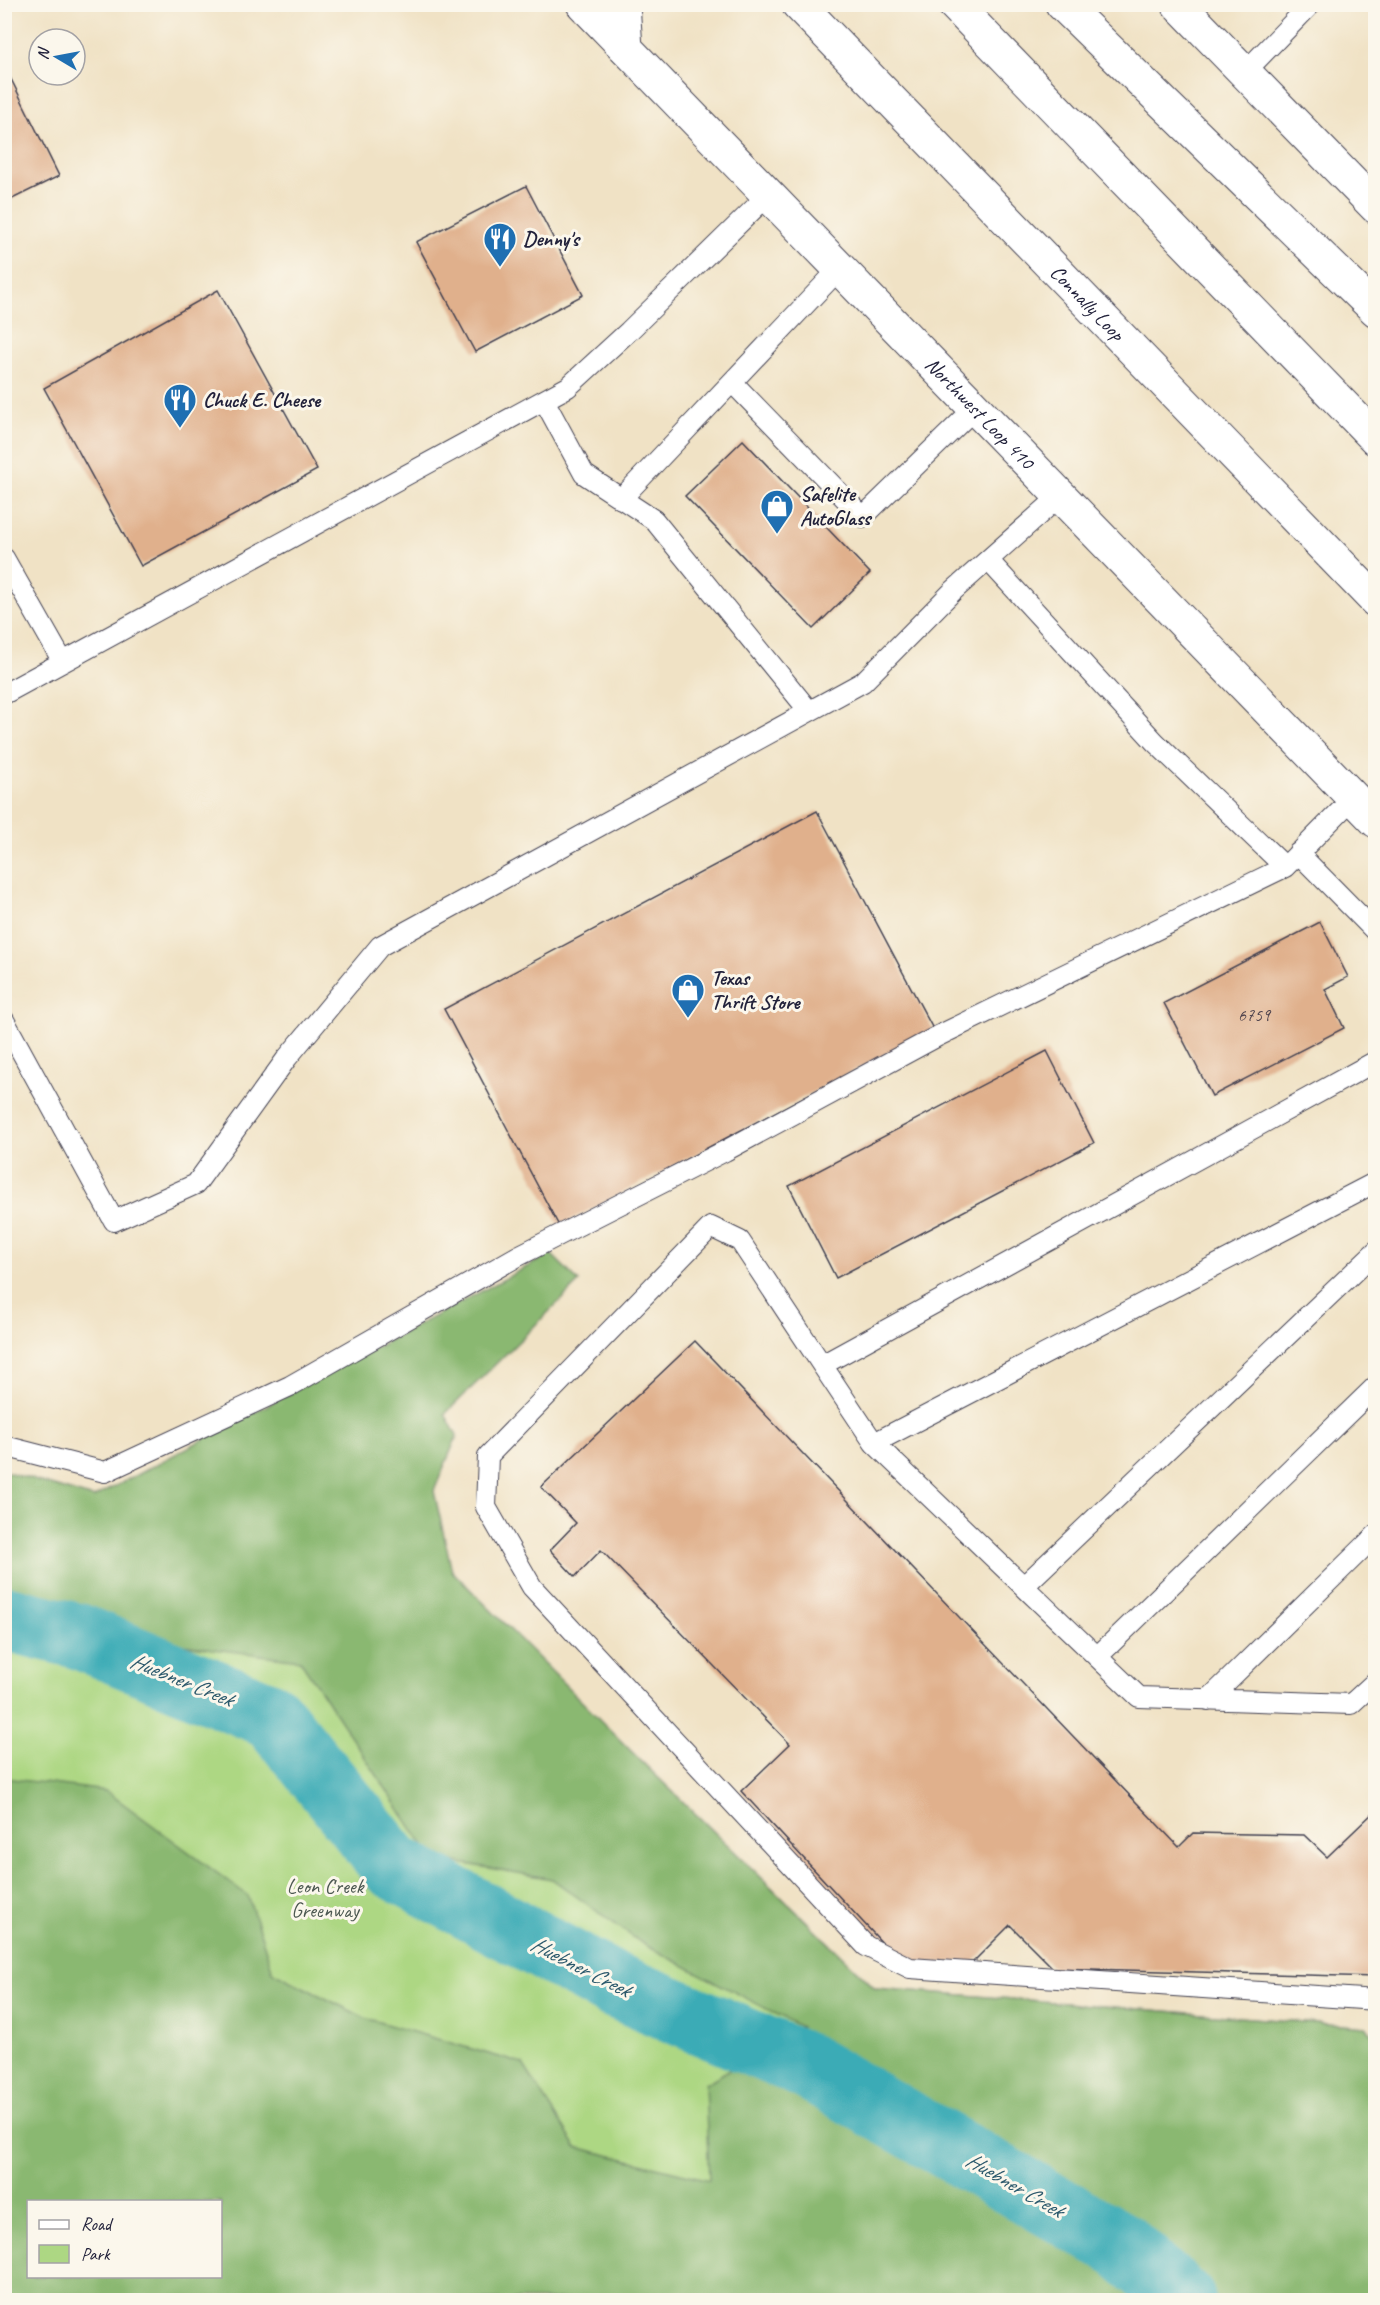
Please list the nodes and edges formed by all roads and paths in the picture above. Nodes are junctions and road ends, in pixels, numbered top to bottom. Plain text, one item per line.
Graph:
1 (583, 4) edge
2 (623, 4) edge
3 (798, 4) edge
4 (954, 4) edge
5 (1062, 4) edge
6 (1178, 4) edge
7 (1311, 4) edge
8 (626, 48) junction
9 (1245, 72) junction
10 (768, 195) junction
11 (1376, 207) edge
12 (840, 268) junction
13 (1376, 310) edge
14 (732, 382) junction
15 (544, 400) junction
16 (975, 408) junction
17 (1376, 439) edge
18 (1060, 496) junction
19 (621, 499) junction
20 (4, 558) edge
21 (988, 560) junction
22 (1376, 601) edge
23 (63, 662) junction
24 (4, 694) edge
25 (809, 711) junction
26 (1353, 798) junction
27 (1376, 821) edge
28 (1292, 860) junction
29 (1376, 932) edge
30 (4, 1020) edge
31 (1376, 1061) edge
32 (1376, 1182) edge
33 (1376, 1251) edge
34 (822, 1365) junction
35 (1376, 1386) edge
36 (874, 1443) junction
37 (4, 1446) edge
38 (1376, 1535) edge
39 (1024, 1586) junction
40 (1097, 1657) junction
41 (1376, 1681) edge
42 (1208, 1700) junction
43 (1376, 2000) edge

1 - 8 main road, Northwest Loop 410
2 - 8 main road
3 - 22 main road, Connally Loop
4 - 17 main road
5 - 13 main road
6 - 9 main road
7 - 9 lane
8 - 10 main road, Northwest Loop 410
9 - 11 main road
10 - 12 main road, Northwest Loop 410
10 - 15 lane
12 - 14 lane
12 - 16 main road, Northwest Loop 410
14 - 16 lane
14 - 19 lane
15 - 19 lane
15 - 23 lane
16 - 18 main road, Northwest Loop 410
18 - 21 lane
18 - 26 main road, Northwest Loop 410
19 - 25 lane
20 - 23 lane
21 - 25 lane
21 - 28 lane
23 - 24 lane
25 - 30 lane
26 - 27 main road, Northwest Loop 410
26 - 28 lane
28 - 29 lane
28 - 37 lane
31 - 34 lane
32 - 36 lane
33 - 39 lane
34 - 36 lane
34 - 43 lane
35 - 40 lane
36 - 39 lane
38 - 42 lane
39 - 40 lane
40 - 42 lane
41 - 42 lane

